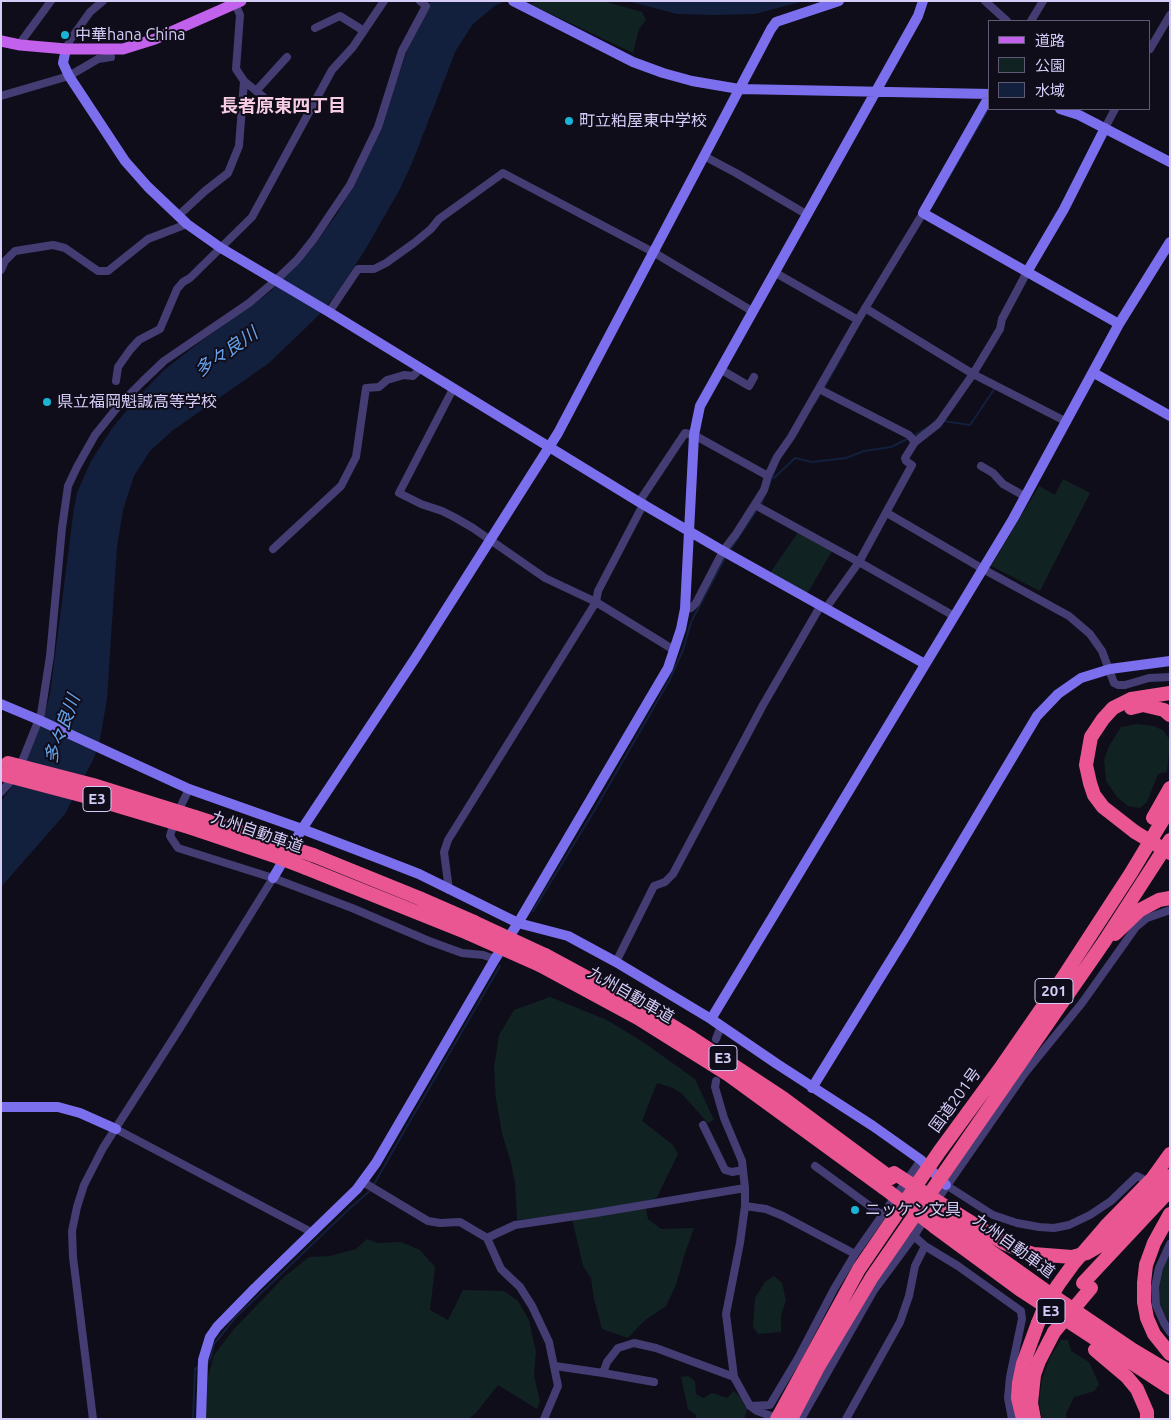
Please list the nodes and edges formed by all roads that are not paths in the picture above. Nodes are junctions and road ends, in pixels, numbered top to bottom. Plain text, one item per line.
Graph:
1 (52, 1) edge
2 (103, 1) edge
3 (384, 1) edge
4 (420, 1) edge
5 (839, 1) edge
6 (924, 1) edge
7 (985, 1) edge
8 (1043, 1) edge
9 (237, 2) edge
10 (517, 3) edge
11 (1170, 15) edge
12 (1006, 20) edge
13 (1032, 20) edge
14 (315, 28) dead end
15 (364, 31) junction
16 (1, 41) edge
17 (20, 45) junction
18 (1151, 47) edge
19 (66, 49) junction
20 (111, 57) dead end
21 (287, 57) dead end
22 (69, 76) junction
23 (244, 81) junction
24 (739, 89) junction
25 (256, 91) junction
26 (874, 93) junction
27 (988, 95) edge
28 (1, 96) edge
29 (988, 99) edge
30 (266, 104) dead end
31 (1063, 110) edge
32 (1113, 110) edge
33 (1104, 128) junction
34 (704, 156) junction
35 (1170, 162) edge
36 (923, 213) junction
37 (806, 214) junction
38 (178, 216) junction
39 (187, 224) junction
40 (1170, 242) edge
41 (221, 248) junction
42 (654, 252) junction
43 (1, 270) edge
44 (774, 272) junction
45 (1028, 272) junction
46 (275, 281) junction
47 (865, 308) junction
48 (752, 311) junction
49 (329, 312) junction
50 (858, 320) junction
51 (1120, 324) junction
52 (420, 369) junction
53 (720, 369) junction
54 (1094, 372) junction
55 (973, 374) junction
56 (754, 377) dead end
57 (116, 381) dead end
58 (453, 389) junction
59 (819, 389) junction
60 (1170, 416) edge
61 (1067, 422) junction
62 (694, 436) junction
63 (915, 442) junction
64 (550, 447) junction
65 (981, 466) dead end
66 (768, 476) junction
67 (1026, 497) junction
68 (641, 502) junction
69 (755, 505) junction
70 (887, 513) junction
71 (689, 532) junction
72 (490, 541) junction
73 (273, 549) dead end
74 (723, 551) junction
75 (859, 562) junction
76 (983, 569) junction
77 (596, 602) junction
78 (824, 607) junction
79 (685, 610) junction
80 (954, 616) junction
81 (674, 650) junction
82 (1170, 661) edge
83 (925, 664) junction
84 (1110, 669) junction
85 (1170, 677) edge
86 (1170, 694) edge
87 (1, 704) edge
88 (1170, 715) edge
89 (41, 721) junction
90 (3, 768) edge
91 (1170, 788) edge
92 (189, 789) junction
93 (1, 792) edge
94 (1170, 808) edge
95 (302, 829) junction
96 (1137, 829) junction
97 (1170, 840) edge
98 (1170, 844) edge
99 (1170, 853) edge
100 (273, 878) junction
101 (450, 890) junction
102 (1170, 898) edge
103 (1170, 910) edge
104 (518, 923) junction
105 (1104, 942) junction
106 (1084, 946) junction
107 (495, 960) junction
108 (543, 960) junction
109 (616, 962) junction
110 (712, 1019) junction
111 (721, 1026) junction
112 (716, 1039) dead end
113 (716, 1081) dead end
114 (812, 1088) junction
115 (1, 1107) edge
116 (703, 1125) dead end
117 (116, 1129) junction
118 (1170, 1154) edge
119 (924, 1164) junction
120 (816, 1166) dead end
121 (743, 1170) junction
122 (1170, 1176) edge
123 (1143, 1179) dead end
124 (890, 1180) junction
125 (363, 1182) junction
126 (943, 1182) junction
127 (745, 1188) junction
128 (1170, 1190) edge
129 (1170, 1201) edge
130 (745, 1206) junction
131 (1170, 1214) edge
132 (882, 1215) junction
133 (942, 1217) junction
134 (313, 1232) junction
135 (914, 1236) junction
136 (487, 1238) junction
137 (1170, 1244) edge
138 (925, 1246) junction
139 (855, 1254) junction
140 (1087, 1286) junction
141 (1022, 1292) junction
142 (1046, 1328) junction
143 (1170, 1332) edge
144 (1170, 1354) edge
145 (555, 1366) junction
146 (1170, 1372) edge
147 (603, 1374) junction
148 (734, 1377) junction
149 (654, 1382) dead end
150 (1170, 1388) edge
151 (755, 1412) edge
152 (1022, 1414) edge
153 (93, 1419) edge
154 (201, 1419) edge
155 (544, 1419) edge
156 (777, 1419) edge
157 (791, 1419) edge
158 (801, 1419) edge
159 (846, 1419) edge
160 (1012, 1419) edge
161 (1034, 1419) edge
162 (1147, 1419) edge

1 - 17 street
2 - 19 street
3 - 15 street
4 - 46 street
5 - 24 street
6 - 26 street
7 - 12 street
8 - 13 street
9 - 19 main road
9 - 23 street
10 - 24 street
11 - 18 street
14 - 15 street
15 - 41 street
16 - 17 main road
17 - 19 main road
19 - 22 street
20 - 22 street
21 - 25 street
22 - 28 street
22 - 38 street
23 - 25 street
23 - 38 street
24 - 26 street
24 - 34 street
25 - 30 street
26 - 27 street
26 - 37 street
29 - 36 street
31 - 33 street
32 - 33 street
33 - 35 street
33 - 45 street
34 - 37 street
34 - 42 street
36 - 45 street
36 - 47 street
37 - 44 street
38 - 39 street
39 - 41 street
39 - 43 street
40 - 51 street
41 - 46 street
41 - 57 street
42 - 48 street
42 - 49 street
42 - 64 street
44 - 48 street
44 - 50 street
45 - 51 street
45 - 55 street
46 - 49 street
46 - 89 street
47 - 50 street
47 - 55 street
48 - 53 street
49 - 52 street
50 - 59 street
51 - 54 street
52 - 58 street
52 - 73 street
53 - 56 street
53 - 62 street
54 - 60 street
54 - 61 street
55 - 61 street
55 - 63 street
58 - 64 street
58 - 72 street
59 - 63 street
59 - 66 street
61 - 67 street
62 - 66 street
62 - 68 street
62 - 71 street
63 - 70 street
64 - 68 street
64 - 72 street
65 - 67 street
66 - 69 street
67 - 76 street
68 - 71 street
68 - 77 street
69 - 74 street
69 - 75 street
70 - 75 street
70 - 76 street
71 - 74 street
71 - 79 street
72 - 77 street
72 - 95 street
74 - 78 street
74 - 79 street
75 - 78 street
75 - 80 street
76 - 80 street
76 - 84 street
77 - 81 street
77 - 101 street
78 - 83 street
78 - 109 street
79 - 81 street
80 - 83 street
81 - 104 street
82 - 84 street
83 - 110 street
84 - 85 street
84 - 114 street
86 - 96 highway
87 - 89 street
88 - 96 highway
89 - 92 street
89 - 93 street
90 - 108 highway, 九州自動車道 / E3, bridge
91 - 106 highway
92 - 95 street
92 - 100 street
94 - 106 highway, 国道201号 / 201
95 - 100 street
95 - 101 street
96 - 98 highway
96 - 99 highway, bridge
97 - 105 highway, 国道201号 / 201
100 - 107 street
100 - 117 street
101 - 104 street
102 - 105 highway
103 - 126 street
104 - 107 street
104 - 109 street
105 - 126 highway, 国道201号 / 201
106 - 119 highway, 国道201号 / 201
107 - 125 street
108 - 124 highway, 九州自動車道 / E3
108 - 124 highway, 九州自動車道 / E3
109 - 110 street
110 - 111 street
111 - 112 street
111 - 114 street
113 - 121 street
114 - 119 street
115 - 117 street
116 - 121 street
117 - 134 street
117 - 153 street
118 - 142 highway, bridge
119 - 126 street
119 - 132 street
119 - 156 highway, 国道201号 / 201
120 - 132 street
121 - 127 street
122 - 133 highway
123 - 126 street
124 - 133 highway, 九州自動車道 / E3, bridge
124 - 133 highway, bridge
125 - 134 street
125 - 136 street
126 - 135 street
126 - 157 highway, 国道201号 / 201
127 - 130 street
127 - 136 street
128 - 140 highway
129 - 140 highway
130 - 139 street
130 - 148 street
131 - 144 highway
132 - 139 street
133 - 141 highway, 九州自動車道 / E3
133 - 146 highway, 九州自動車道 / E3
134 - 154 street
135 - 138 street
135 - 158 street
136 - 145 street
137 - 143 street
138 - 159 street
138 - 160 street
139 - 151 street
140 - 142 highway
141 - 150 highway, 九州自動車道 / E3
141 - 162 highway
142 - 152 highway
142 - 161 highway
145 - 147 street
145 - 155 street
147 - 148 street
147 - 149 street
148 - 151 street
151 - 156 street

